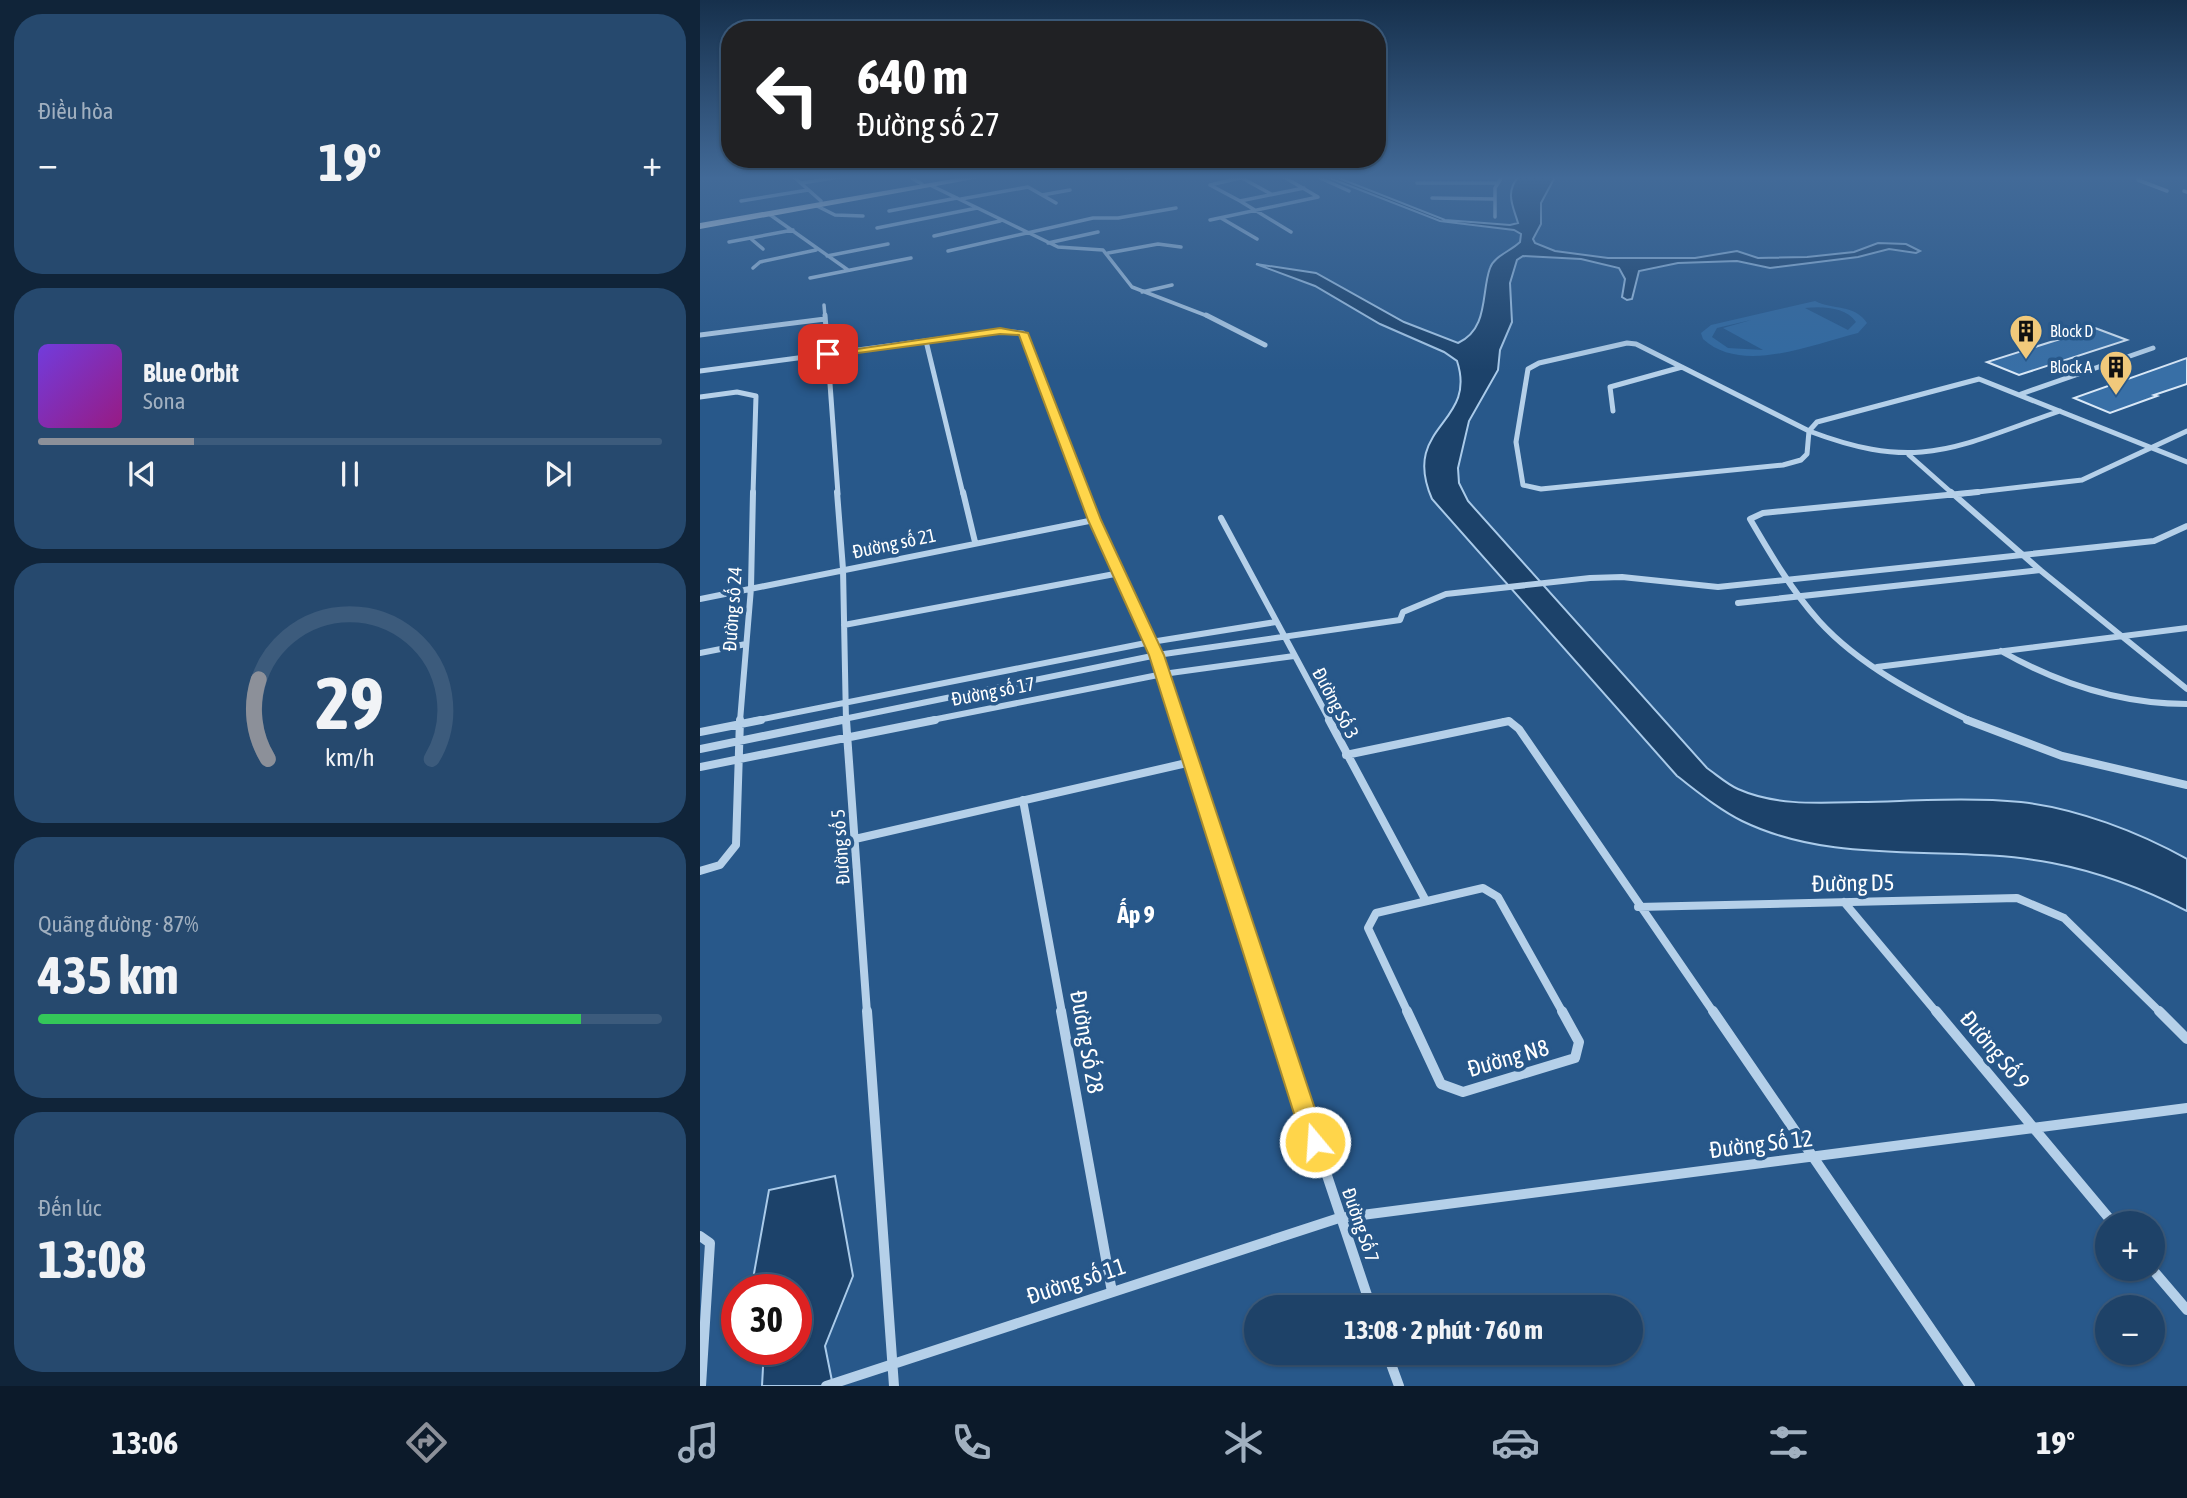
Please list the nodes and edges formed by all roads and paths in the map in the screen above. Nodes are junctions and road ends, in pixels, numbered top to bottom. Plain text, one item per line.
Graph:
1 (754, 242) edge
2 (806, 242) edge
3 (986, 242) edge
4 (1054, 242) edge
5 (1048, 243) joint
6 (888, 244) dead end
7 (1181, 247) dead end
8 (763, 249) dead end
9 (816, 250) junction
10 (948, 251) dead end
11 (1108, 253) junction
12 (827, 256) junction
13 (911, 258) dead end
14 (753, 268) dead end
15 (848, 270) junction
16 (810, 278) dead end
17 (1172, 285) dead end
18 (1142, 292) junction
19 (824, 305) dead end
20 (825, 319) junction
21 (700, 335) edge
22 (926, 341) junction
23 (1265, 345) dead end
24 (2152, 348) dead end
25 (828, 354) junction
26 (1682, 367) junction
27 (700, 370) edge
28 (2020, 395) junction
29 (700, 397) edge
30 (1613, 411) dead end
31 (2060, 411) junction
32 (2187, 431) edge
33 (1808, 432) junction
34 (2150, 447) junction
35 (1909, 455) junction
36 (2187, 462) edge
37 (1953, 494) junction
38 (1221, 518) dead end
39 (1094, 520) junction
40 (2187, 526) edge
41 (975, 542) junction
42 (2021, 555) junction
43 (843, 569) junction
44 (2040, 570) junction
45 (1120, 573) junction
46 (1787, 581) junction
47 (751, 588) junction
48 (1798, 596) junction
49 (700, 599) edge
50 (1738, 603) dead end
51 (1276, 622) junction
52 (844, 625) junction
53 (2187, 628) edge
54 (2120, 635) junction
55 (1284, 638) junction
56 (1151, 642) junction
57 (746, 644) junction
58 (2001, 651) junction
59 (700, 653) edge
60 (1157, 655) junction
61 (1294, 656) junction
62 (1876, 667) junction
63 (1163, 674) junction
64 (2187, 689) edge
65 (846, 703) junction
66 (2187, 704) edge
67 (846, 719) junction
68 (740, 724) junction
69 (700, 732) edge
70 (847, 736) junction
71 (738, 741) junction
72 (700, 749) edge
73 (1346, 755) junction
74 (740, 759) junction
75 (1191, 762) junction
76 (700, 767) edge
77 (2187, 785) edge
78 (1023, 800) junction
79 (855, 839) junction
80 (700, 871) edge
81 (1426, 901) junction
82 (1844, 902) junction
83 (1639, 907) junction
84 (2187, 1039) edge
85 (2187, 1108) edge
86 (2032, 1128) junction
87 (1812, 1157) junction
88 (2103, 1211) edge
89 (1339, 1218) junction
90 (700, 1236) edge
91 (2162, 1281) edge
92 (1112, 1292) junction
93 (1367, 1295) edge
94 (2187, 1310) edge
95 (892, 1363) junction
96 (1391, 1365) edge
97 (701, 1386) edge
98 (826, 1386) edge
99 (894, 1386) edge
100 (1399, 1386) edge
101 (1970, 1386) edge

1 - 8 street
2 - 9 street
3 - 10 street
4 - 5 street
5 - 11 street
6 - 12 street
7 - 11 street
9 - 12 street
9 - 14 street
11 - 18 street
12 - 15 street
13 - 15 street
15 - 16 street
17 - 18 street
18 - 23 street
19 - 20 street, Đường số 5
20 - 21 street
20 - 25 street, Đường số 5
22 - 25 street
22 - 39 street, Đường Số 7
22 - 41 street
24 - 28 street
25 - 27 street
25 - 43 street, Đường số 5
26 - 30 street
26 - 33 street
26 - 33 street
28 - 31 street
28 - 33 street
29 - 47 street, Đường số 24
31 - 34 street
31 - 35 street
32 - 34 street
33 - 35 street
34 - 36 street
34 - 37 street
35 - 37 street
37 - 42 street
37 - 46 street
38 - 51 street, Đường Số 3
39 - 41 street, Đường số 21
39 - 45 street, Đường Số 7
40 - 42 street
41 - 43 street, Đường số 21
42 - 44 street
42 - 46 street
43 - 47 street, Đường số 21
43 - 52 street, Đường số 5
44 - 48 street
44 - 54 street
45 - 52 street
45 - 56 street, Đường Số 7
46 - 48 street
46 - 55 street, Đường số 17
47 - 49 street, Đường số 21
47 - 57 street, Đường số 24
48 - 50 street
48 - 62 street
51 - 55 street, Đường Số 3
51 - 56 street
52 - 65 street, Đường số 5
53 - 54 street
54 - 58 street
54 - 64 street
55 - 60 street, Đường số 17
55 - 61 street, Đường Số 3
56 - 60 street, Đường Số 7
56 - 65 street
57 - 59 street
57 - 68 street, Đường số 24
58 - 62 street
58 - 66 street
60 - 63 street, Đường Số 7
60 - 67 street, Đường số 17
61 - 63 street, Đường số 17
61 - 73 street, Đường Số 3
62 - 77 street
63 - 70 street, Đường số 17
63 - 75 street, Đường Số 7
65 - 67 street, Đường số 5
65 - 68 street
67 - 70 street, Đường số 5
67 - 71 street, Đường số 17
68 - 69 street
68 - 71 street, Đường số 24
70 - 74 street, Đường số 17
70 - 79 street, Đường số 5
71 - 72 street, Đường số 17
71 - 74 street, Đường số 24
73 - 81 street, Đường Số 3
73 - 83 street
74 - 76 street, Đường số 17
74 - 80 street, Đường số 24
75 - 78 street
75 - 89 street, Đường Số 7
78 - 79 street
78 - 92 street, Đường Số 28
79 - 95 street, Đường số 5
81 - 81 street, Đường N8
82 - 83 street, Đường D5
82 - 84 street, Đường D5
82 - 86 street, Đường Số 9
83 - 87 street
85 - 86 street, Đường Số 12
86 - 87 street, Đường Số 12
86 - 88 street, Đường Số 9
87 - 89 street, Đường Số 12
87 - 101 street
89 - 92 street, Đường số 11
89 - 93 street, Đường Số 7
90 - 97 street
91 - 94 street
92 - 95 street, Đường số 11
95 - 98 street, Đường số 11
95 - 99 street, Đường số 5
96 - 100 street

